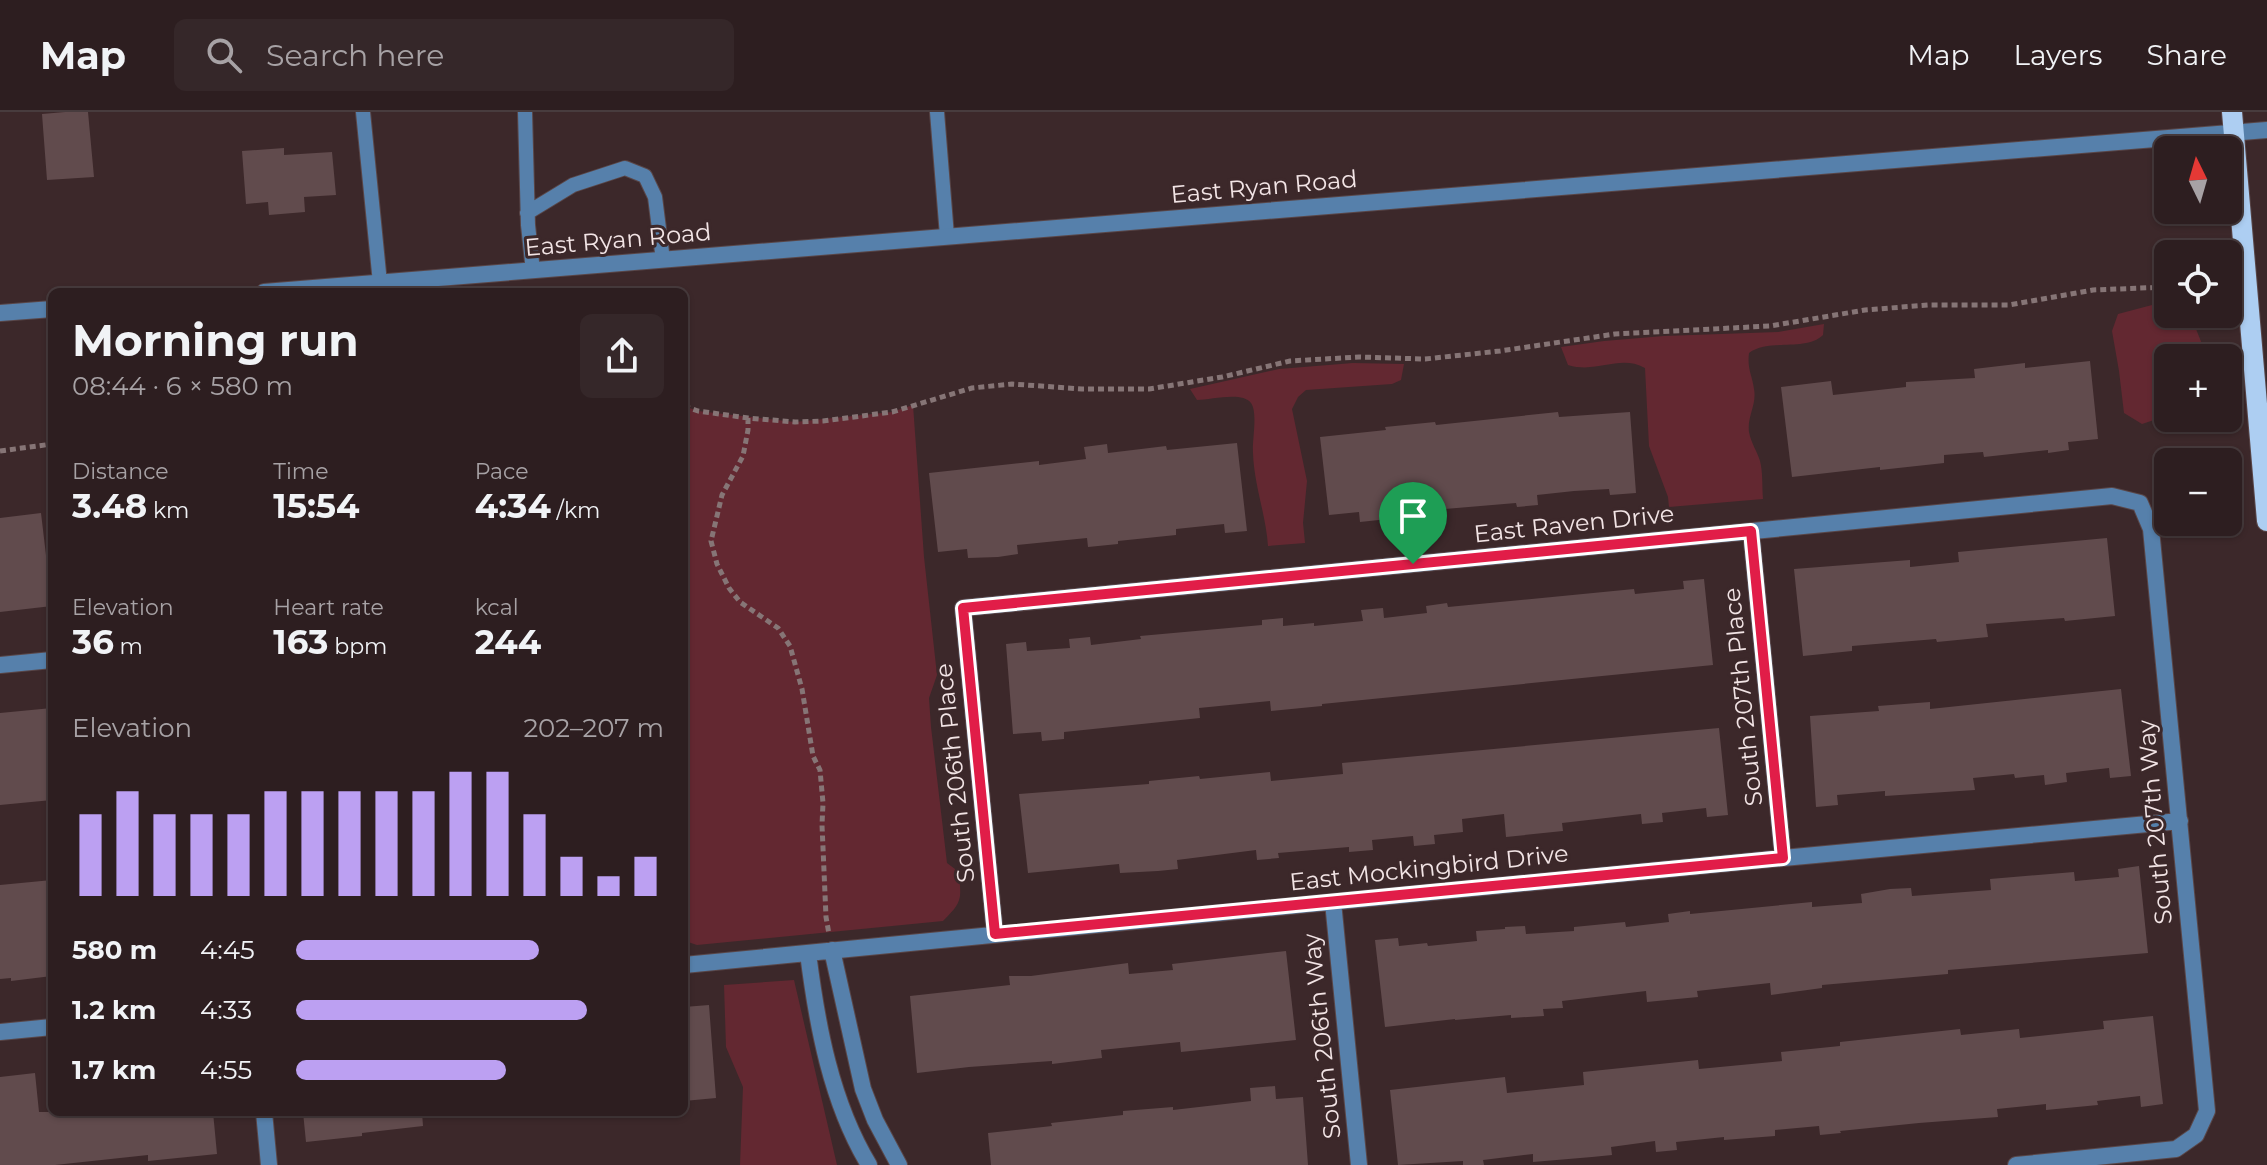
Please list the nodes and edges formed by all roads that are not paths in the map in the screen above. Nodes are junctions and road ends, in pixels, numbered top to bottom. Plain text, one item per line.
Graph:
1 (363, 112) edge
2 (525, 112) edge
3 (937, 112) edge
4 (2232, 112) edge
5 (2267, 130) edge
6 (2234, 133) junction
7 (527, 213) junction
8 (947, 236) junction
9 (663, 260) junction
10 (533, 271) junction
11 (380, 283) junction
12 (316, 288) edge
13 (48, 309) edge
14 (0, 313) edge
15 (2140, 503) joint
16 (2267, 521) edge
17 (1751, 531) junction
18 (963, 608) joint
19 (48, 660) edge
20 (0, 665) edge
21 (2180, 821) junction
22 (1783, 858) junction
23 (1333, 902) junction
24 (995, 934) junction
25 (832, 950) junction
26 (808, 953) junction
27 (688, 965) edge
28 (48, 1027) edge
29 (0, 1032) edge
30 (264, 1116) edge
31 (269, 1165) edge
32 (869, 1165) edge
33 (899, 1165) edge
34 (1359, 1165) edge
35 (2016, 1165) edge

1 - 11 lane
2 - 7 lane
3 - 8 lane
4 - 6 main road
5 - 6 street, East Ryan Road
6 - 8 street, East Ryan Road
6 - 16 main road
7 - 9 lane
7 - 10 lane
8 - 9 street, East Ryan Road
9 - 10 street, East Ryan Road
10 - 11 street, East Ryan Road
11 - 12 street, East Ryan Road
13 - 14 street
15 - 17 street, East Raven Drive
15 - 21 street, South 207th Way
17 - 18 street, East Raven Drive
17 - 22 street, South 207th Place
18 - 24 street, South 206th Place
19 - 20 street
21 - 22 street, East Mockingbird Drive
21 - 35 street, South 207th Way
22 - 23 street, East Mockingbird Drive
23 - 24 street, East Mockingbird Drive
23 - 34 street, South 206th Way
24 - 25 street, East Mockingbird Drive
25 - 26 street, East Mockingbird Drive
25 - 33 street
26 - 27 street, East Mockingbird Drive
26 - 32 street
28 - 29 street
30 - 31 street

